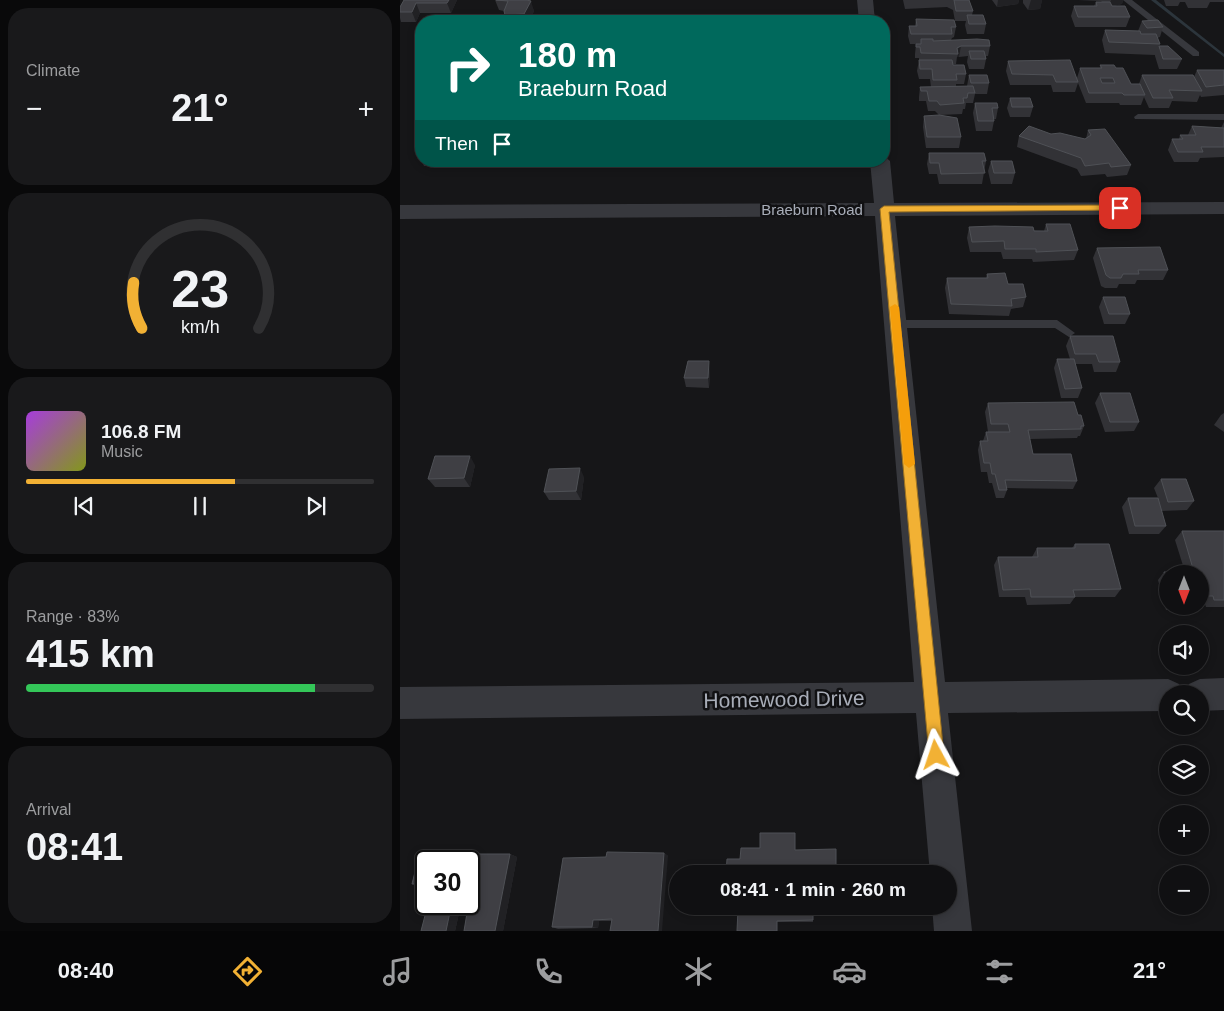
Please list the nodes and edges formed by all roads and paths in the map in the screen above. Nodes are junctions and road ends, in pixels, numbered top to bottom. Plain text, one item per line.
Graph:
1 (866, 0) edge
2 (1127, 0) edge
3 (867, 15) edge
4 (1196, 54) dead end
5 (1138, 117) dead end
6 (1224, 118) edge
7 (880, 167) edge
8 (1224, 208) edge
9 (884, 209) junction
10 (400, 212) edge
11 (896, 324) junction
12 (1069, 333) dead end
13 (1224, 694) edge
14 (1159, 695) edge
15 (1209, 695) edge
16 (931, 697) junction
17 (400, 703) edge
18 (953, 931) edge

1 - 3 street
2 - 4 lane
5 - 6 lane
7 - 9 street
8 - 9 street, Braeburn Road
9 - 10 street, Braeburn Road
9 - 11 street
11 - 12 lane
11 - 16 street
13 - 15 street
14 - 16 street, Homewood Drive
16 - 17 street, Homewood Drive
16 - 18 street

